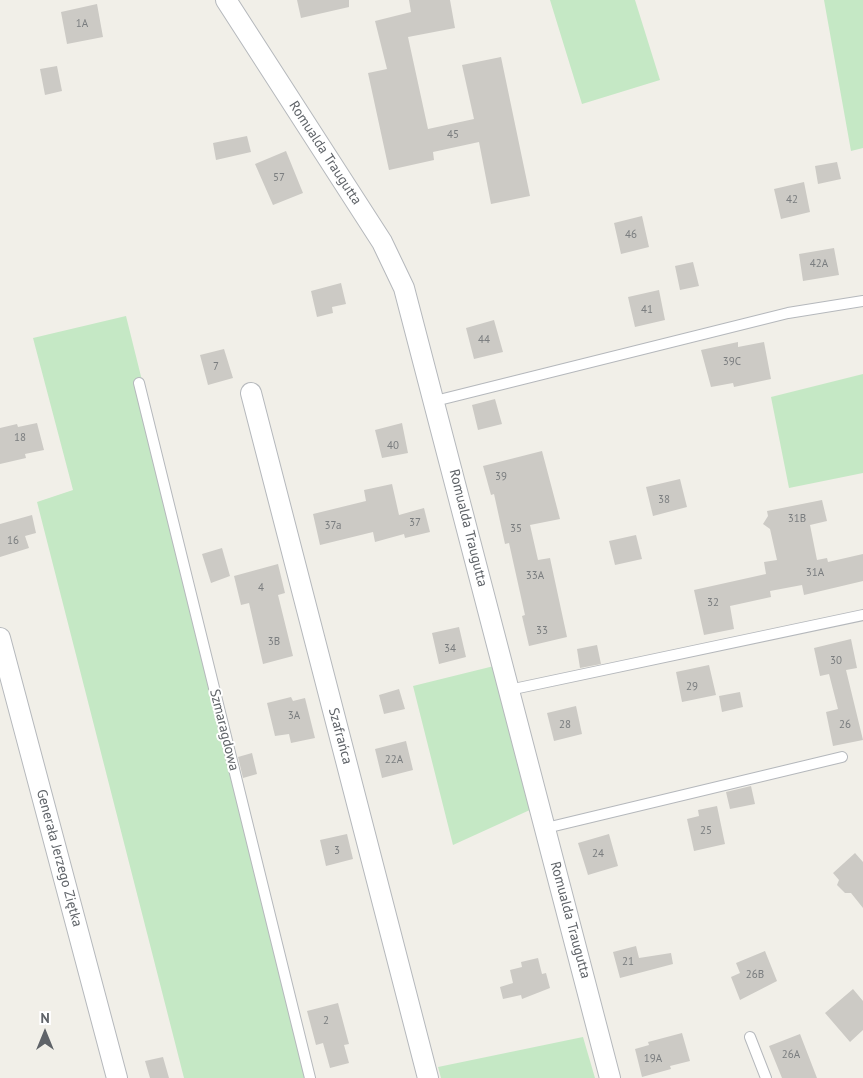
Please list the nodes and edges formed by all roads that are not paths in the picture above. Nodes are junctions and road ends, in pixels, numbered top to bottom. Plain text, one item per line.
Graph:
1 (226, 0) edge
2 (234, 8) edge
3 (863, 301) edge
4 (138, 383) dead end
5 (251, 394) dead end
6 (435, 400) junction
7 (863, 615) edge
8 (0, 638) edge
9 (509, 690) junction
10 (842, 757) dead end
11 (546, 828) junction
12 (750, 1037) dead end
13 (117, 1078) edge
14 (310, 1078) edge
15 (428, 1078) edge
16 (610, 1078) edge
17 (766, 1078) edge

1 - 2 street, Romualda Traugutta
2 - 6 street, Romualda Traugutta
3 - 6 lane
4 - 14 lane, Szmaragdowa
5 - 15 street, Szafrańca
6 - 9 street, Romualda Traugutta
7 - 9 lane
8 - 13 street, Generała Jerzego Ziętka
9 - 11 street, Romualda Traugutta
10 - 11 lane
11 - 16 street, Romualda Traugutta
12 - 17 lane

